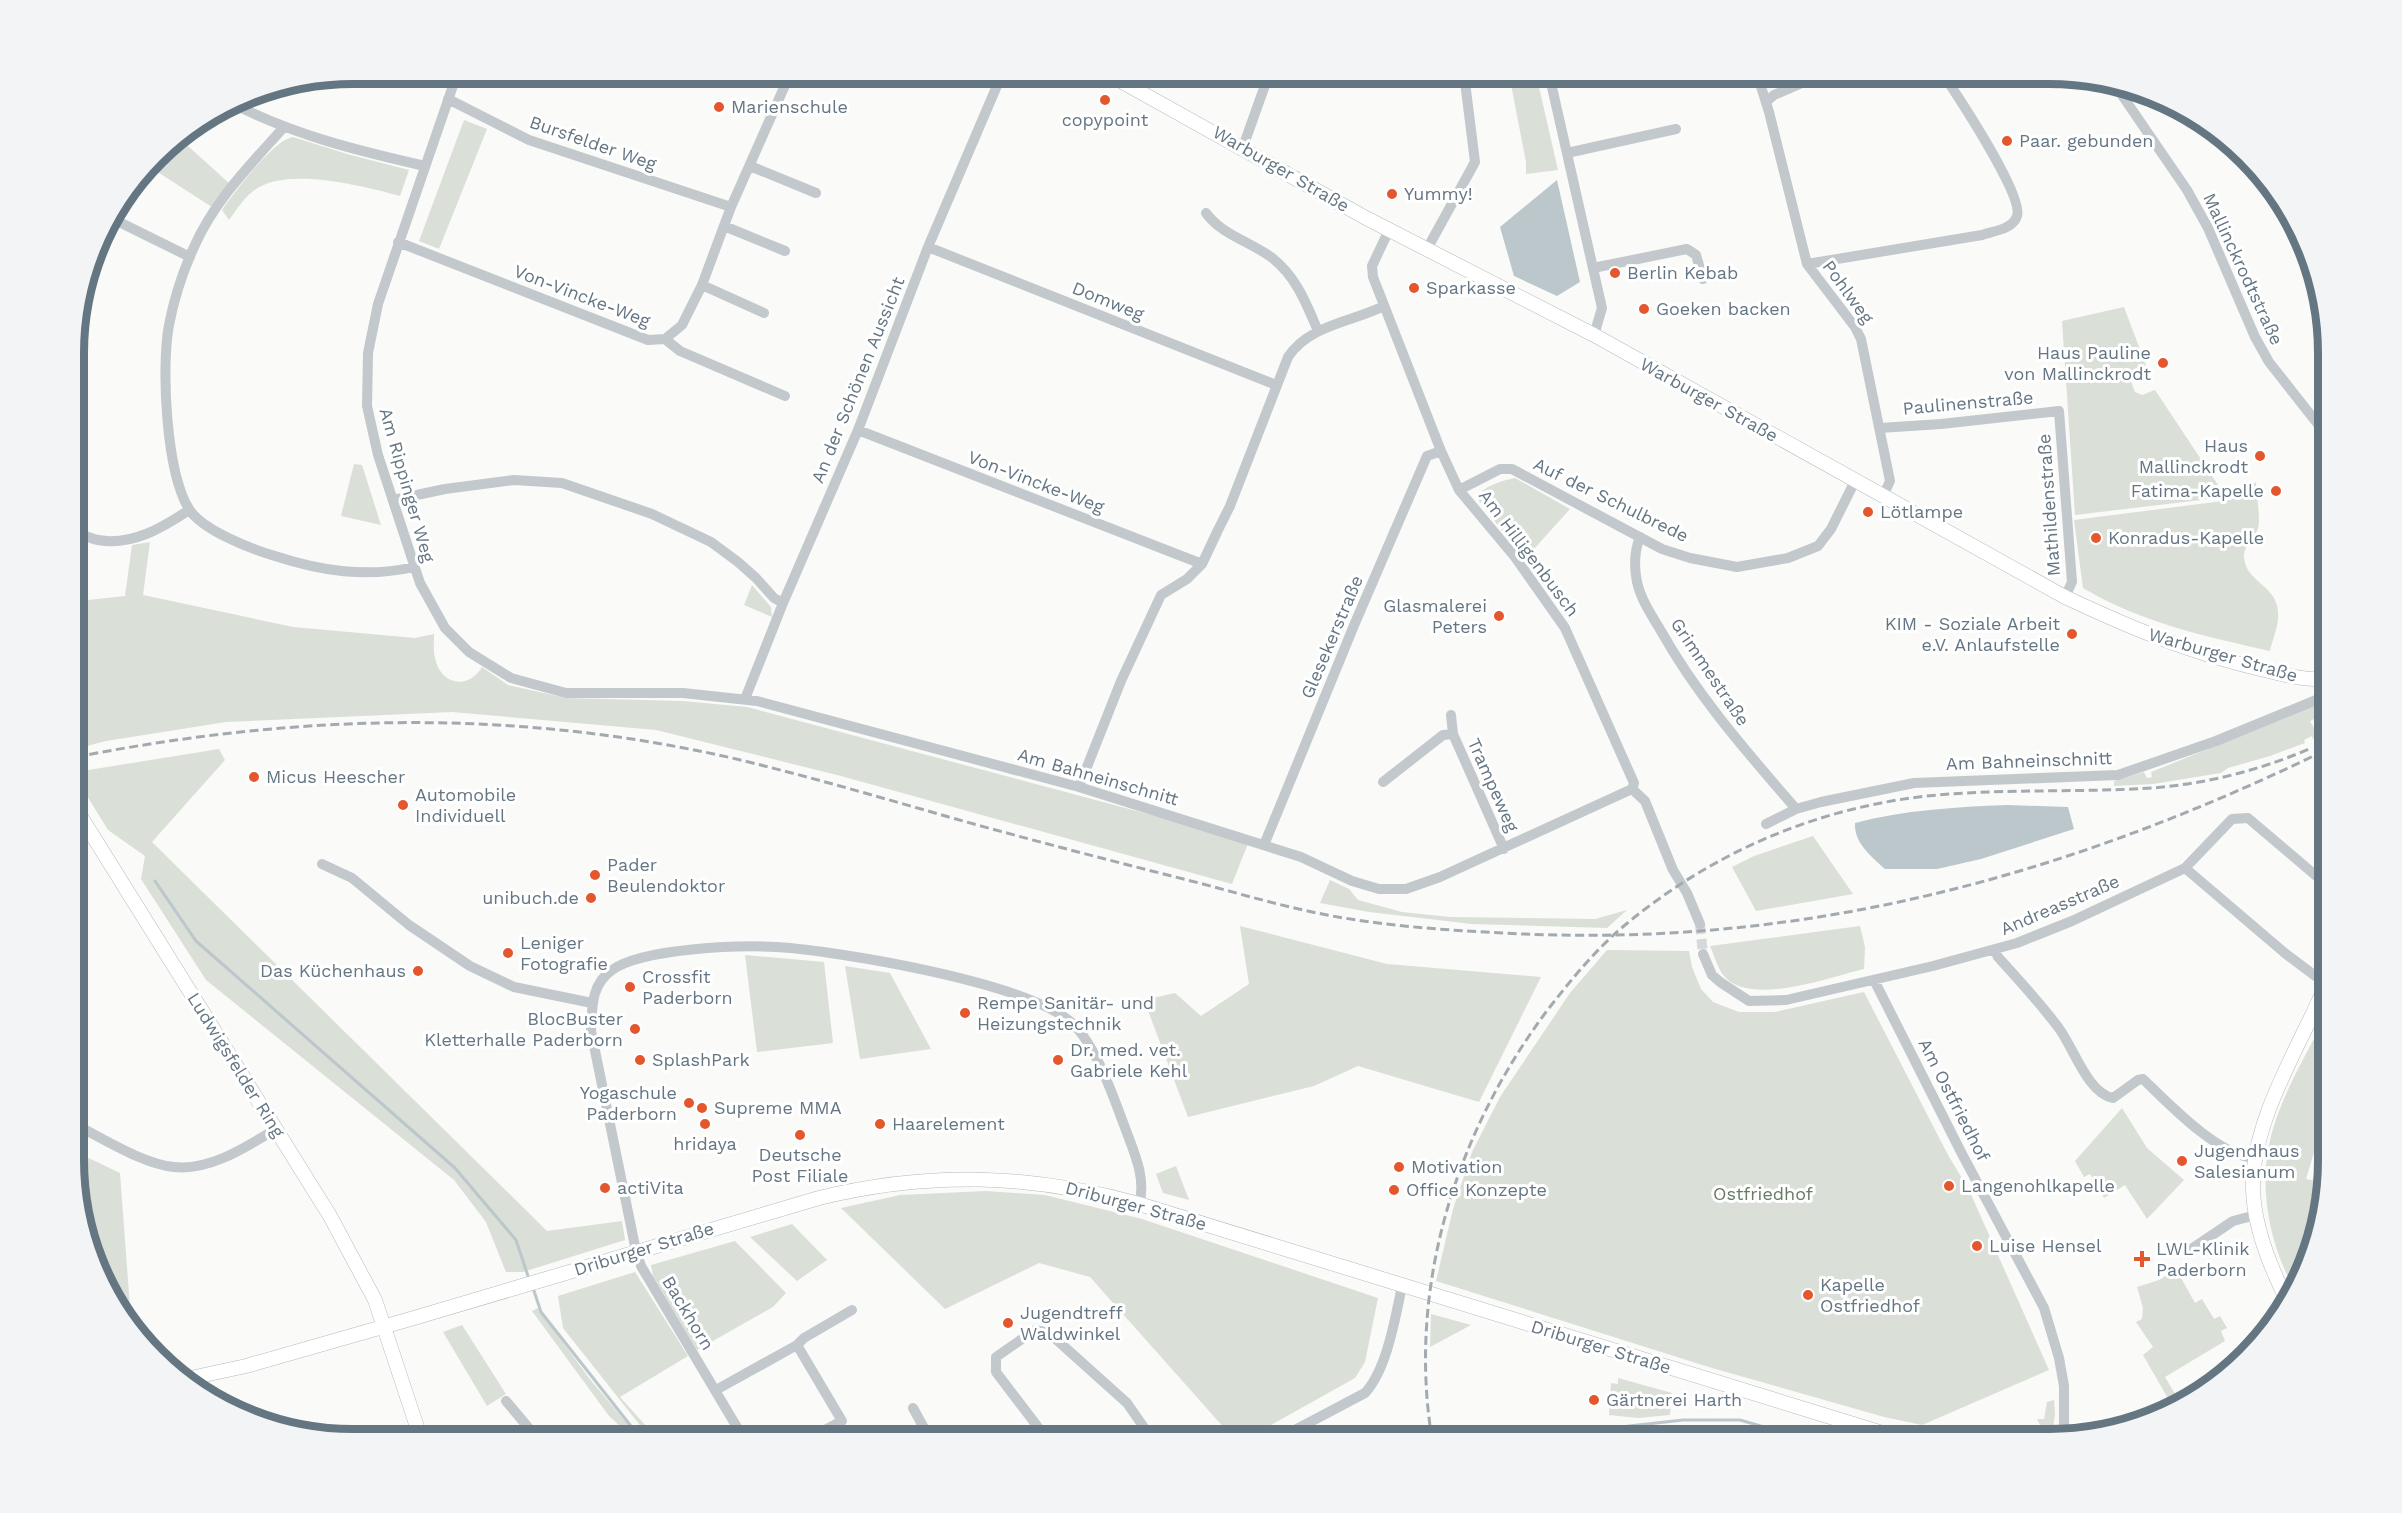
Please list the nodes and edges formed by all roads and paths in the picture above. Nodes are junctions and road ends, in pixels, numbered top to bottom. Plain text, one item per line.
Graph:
1 (453, 84) edge
2 (786, 84) edge
3 (998, 84) edge
4 (1126, 84) edge
5 (1265, 84) edge
6 (1465, 84) edge
7 (1551, 84) edge
8 (1760, 84) edge
9 (1800, 84) edge
10 (1949, 84) edge
11 (2121, 94) edge
12 (448, 99) junction
13 (1766, 102) junction
14 (242, 108) edge
15 (284, 127) junction
16 (1676, 129) dead end
17 (1243, 147) junction
18 (1567, 153) junction
19 (425, 166) junction
20 (750, 166) junction
21 (816, 193) dead end
22 (731, 207) junction
23 (1206, 213) dead end
24 (118, 222) edge
25 (724, 226) junction
26 (1389, 230) junction
27 (398, 242) junction
28 (928, 247) junction
29 (1427, 249) junction
30 (785, 251) dead end
31 (190, 257) junction
32 (1808, 264) junction
33 (1593, 268) junction
34 (1703, 279) dead end
35 (702, 285) junction
36 (1384, 306) junction
37 (764, 313) dead end
38 (1318, 331) junction
39 (1594, 335) junction
40 (665, 339) junction
41 (1276, 385) junction
42 (785, 396) dead end
43 (2059, 411) joint
44 (2318, 424) edge
45 (1880, 428) junction
46 (858, 430) junction
47 (1441, 451) junction
48 (1855, 480) junction
49 (1460, 490) junction
50 (1883, 496) junction
51 (393, 500) junction
52 (189, 510) junction
53 (84, 535) edge
54 (1640, 537) junction
55 (1202, 564) junction
56 (414, 567) junction
57 (2065, 597) junction
58 (783, 603) junction
59 (2318, 678) edge
60 (531, 684) joint
61 (745, 699) junction
62 (2318, 699) edge
63 (1451, 715) dead end
64 (1453, 734) junction
65 (1383, 782) dead end
66 (1079, 787) junction
67 (1632, 789) junction
68 (1796, 809) junction
69 (84, 822) edge
70 (1766, 824) dead end
71 (1264, 845) junction
72 (1504, 849) junction
73 (322, 864) dead end
74 (2185, 868) junction
75 (2318, 878) edge
76 (1700, 924) tunnel mouth
77 (1995, 950) junction
78 (1703, 954) tunnel mouth
79 (2318, 976) edge
80 (1874, 980) junction
81 (2318, 1002) edge
82 (592, 1003) junction
83 (84, 1129) edge
84 (276, 1129) junction
85 (2255, 1158) junction
86 (1139, 1204) junction
87 (2256, 1215) junction
88 (2190, 1250) dead end
89 (636, 1251) junction
90 (1402, 1286) junction
91 (2283, 1292) edge
92 (852, 1310) dead end
93 (385, 1326) junction
94 (797, 1345) junction
95 (195, 1377) edge
96 (716, 1390) junction
97 (506, 1401) dead end
98 (913, 1408) dead end
99 (2064, 1428) edge
100 (418, 1429) edge
101 (530, 1429) edge
102 (738, 1429) edge
103 (826, 1429) edge
104 (925, 1429) edge
105 (1039, 1429) edge
106 (1145, 1429) edge
107 (1297, 1429) edge
108 (1869, 1429) edge

1 - 12 street, Am Rippinger Weg
2 - 20 street
3 - 28 street, An der Schönen Aussicht
4 - 17 main road, Warburger Straße
5 - 17 street
6 - 29 street
7 - 18 street
8 - 13 street, Pohlweg
9 - 13 street
10 - 32 street
11 - 44 street, Mallinckrodtstraße
12 - 19 street, Am Rippinger Weg
12 - 22 street, Bursfelder Weg
13 - 32 street, Pohlweg
14 - 15 street
15 - 19 street
15 - 31 street
16 - 18 street
17 - 26 main road, Warburger Straße
18 - 33 street
19 - 27 street, Am Rippinger Weg
20 - 21 street
20 - 22 street
22 - 25 street
23 - 38 street
24 - 31 street
25 - 30 street
25 - 35 street
26 - 29 main road, Warburger Straße
26 - 36 street, Am Hilligenbusch
27 - 40 street, Von-Vincke-Weg
27 - 51 street, Am Rippinger Weg
28 - 41 street, Domweg
28 - 46 street, An der Schönen Aussicht
29 - 39 main road, Warburger Straße
31 - 52 street
32 - 45 street, Pohlweg
33 - 34 street
33 - 39 street
35 - 37 street
35 - 40 street
36 - 38 street
36 - 47 street, Am Hilligenbusch
38 - 41 street
39 - 48 main road, Warburger Straße
40 - 42 street, Von-Vincke-Weg
41 - 55 street
43 - 45 street, Paulinenstraße
43 - 57 street, Mathildenstraße
45 - 50 street, Pohlweg
46 - 55 street, Von-Vincke-Weg
46 - 58 street, An der Schönen Aussicht
47 - 49 street, Am Hilligenbusch
47 - 71 street, Glesekerstraße
48 - 50 main road, Warburger Straße
48 - 54 street, Auf der Schulbrede
49 - 54 street, Auf der Schulbrede
49 - 67 street, Am Hilligenbusch
50 - 57 main road, Warburger Straße
51 - 56 street, Am Rippinger Weg
51 - 58 street
52 - 53 street
52 - 56 street
54 - 68 street, Grimmestraße
55 - 66 street
56 - 60 street, Am Rippinger Weg
57 - 59 main road, Warburger Straße
58 - 61 street, An der Schönen Aussicht
60 - 61 street, Am Bahneinschnitt
61 - 66 street, Am Bahneinschnitt
62 - 68 street, Am Bahneinschnitt
63 - 64 street, Trampeweg
64 - 65 street, Trampeweg
64 - 72 street, Trampeweg
66 - 71 street, Am Bahneinschnitt
67 - 72 street, Am Bahneinschnitt
67 - 76 street, Am Hilligenbusch
68 - 70 street, Am Bahneinschnitt
69 - 84 main road, Ludwigsfelder Ring
71 - 72 street, Am Bahneinschnitt
73 - 82 street
74 - 75 street, Andreasstraße
74 - 77 street, Andreasstraße
74 - 79 street
77 - 80 street, Andreasstraße
77 - 85 street
78 - 80 street
80 - 99 street, Am Ostfriedhof
81 - 85 main road
82 - 86 street
82 - 89 street, Backhorn
83 - 84 street
84 - 93 main road, Ludwigsfelder Ring
85 - 87 main road
86 - 89 main road, Driburger Straße
86 - 90 main road, Driburger Straße
87 - 88 street
87 - 91 main road
89 - 93 main road, Driburger Straße
89 - 96 street, Backhorn
90 - 107 street
90 - 108 main road, Driburger Straße
92 - 94 street
93 - 95 main road, Driburger Straße
93 - 100 main road, Ludwigsfelder Ring
94 - 96 street
94 - 103 street
96 - 102 street, Backhorn
97 - 101 street
98 - 104 street
105 - 106 street

